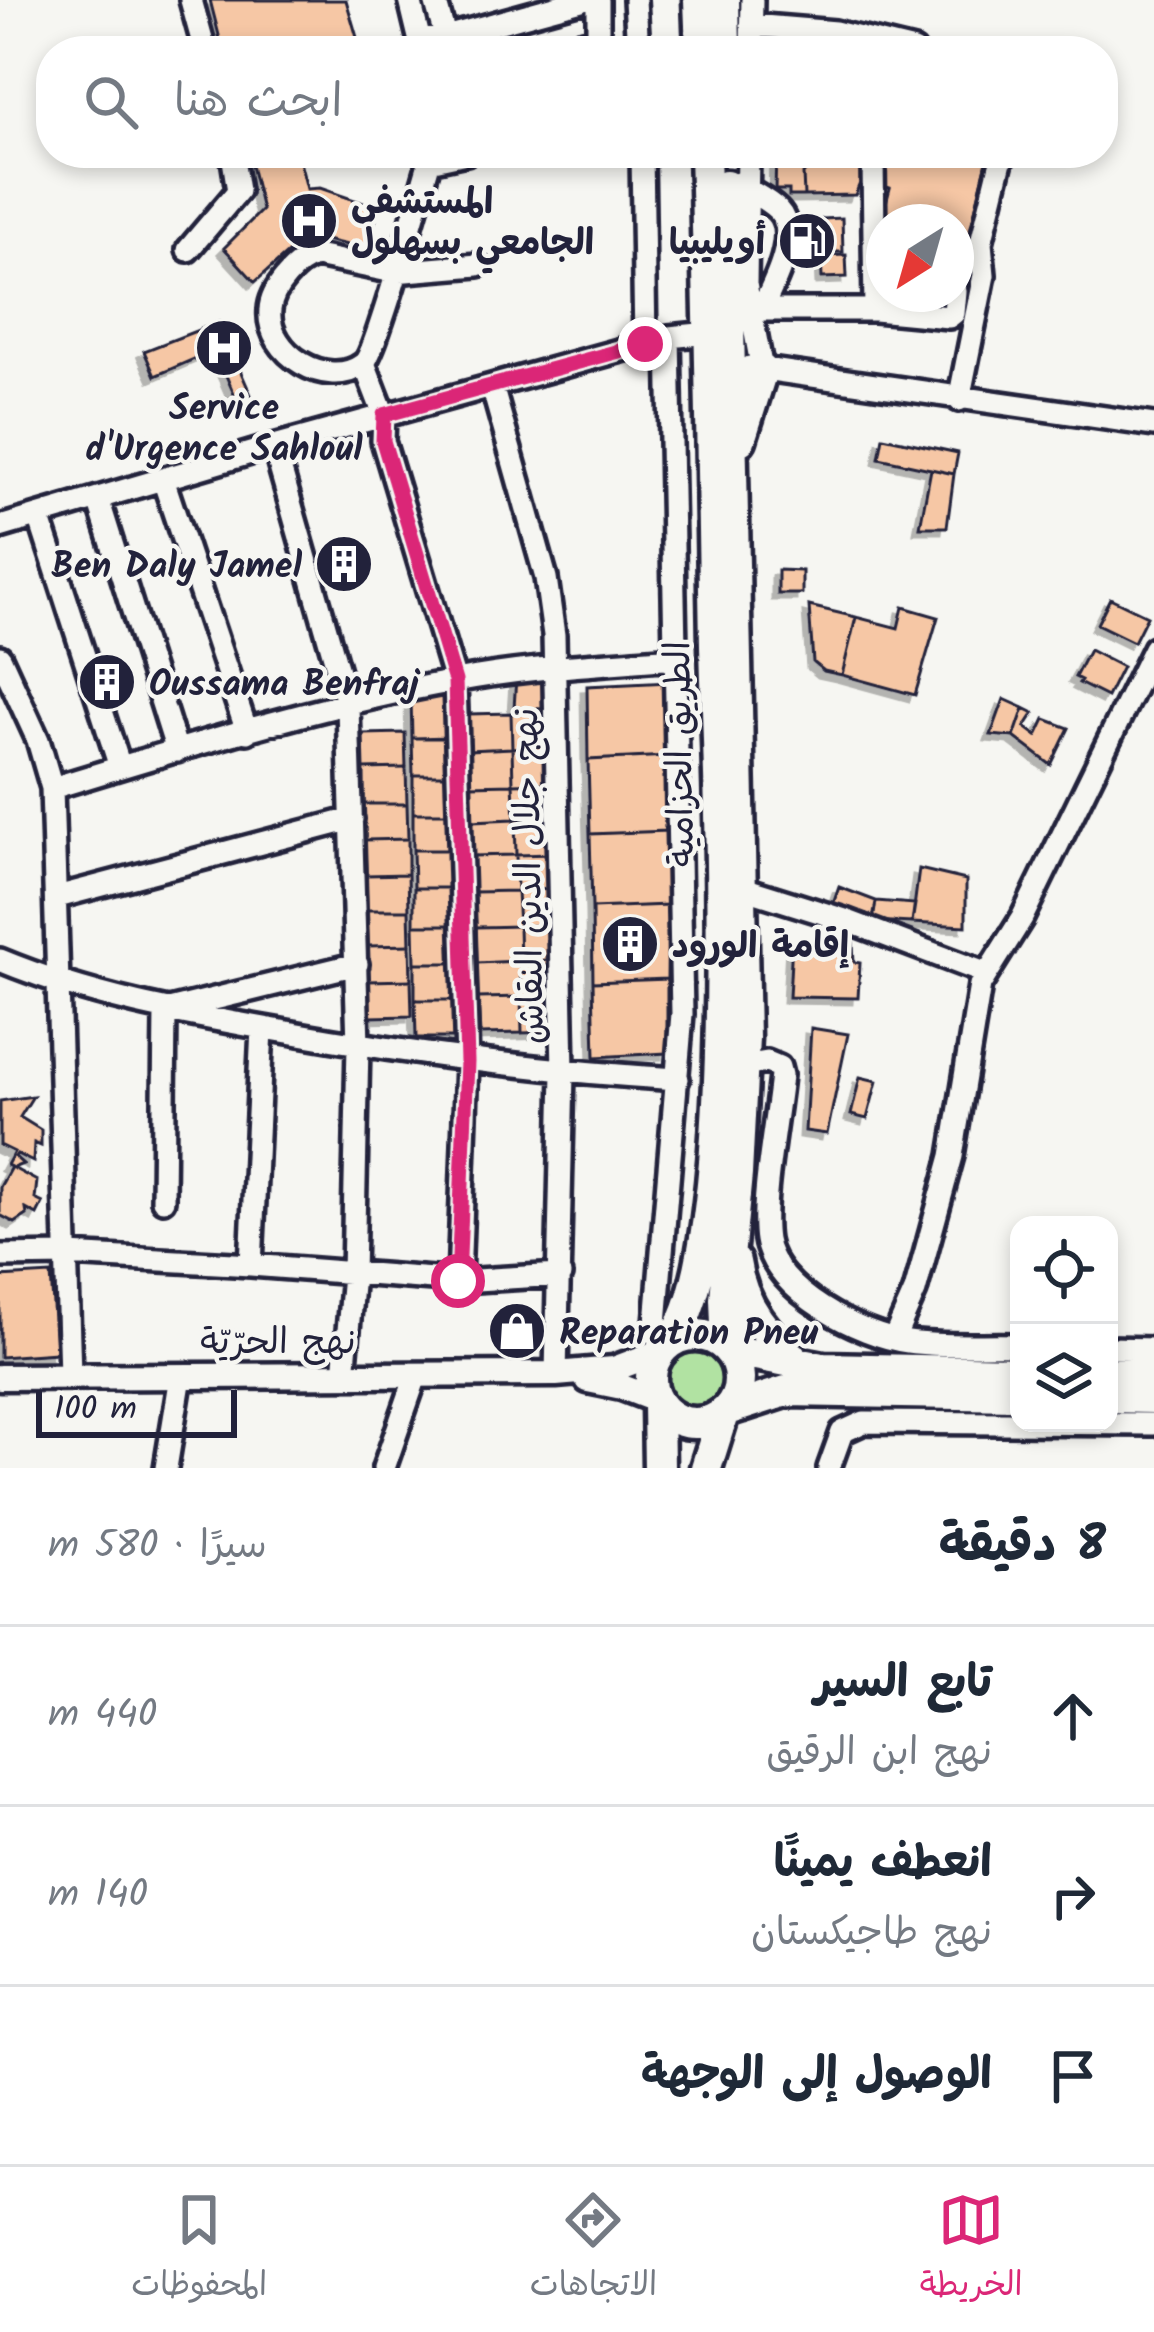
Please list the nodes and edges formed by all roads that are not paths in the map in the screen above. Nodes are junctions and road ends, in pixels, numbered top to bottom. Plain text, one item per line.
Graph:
1 (191, 0) edge
2 (410, 0) edge
3 (435, 0) edge
4 (581, 0) edge
5 (598, 0) edge
6 (635, 0) edge
7 (752, 0) edge
8 (705, 3) edge
9 (751, 25) junction
10 (805, 28) junction
11 (201, 36) edge
12 (419, 36) edge
13 (446, 36) edge
14 (472, 36) edge
15 (598, 36) edge
16 (637, 36) edge
17 (702, 36) edge
18 (719, 36) edge
19 (751, 36) edge
20 (804, 36) edge
21 (843, 36) edge
22 (234, 168) edge
23 (427, 168) edge
24 (642, 168) edge
25 (730, 168) edge
26 (733, 168) edge
27 (874, 168) edge
28 (999, 168) edge
29 (876, 204) edge
30 (188, 250) dead end
31 (478, 265) dead end
32 (394, 272) junction
33 (866, 310) edge
34 (896, 312) edge
35 (954, 312) edge
36 (738, 316) junction
37 (669, 338) junction
38 (645, 344) junction
39 (359, 366) junction
40 (747, 366) junction
41 (492, 386) junction
42 (959, 400) junction
43 (376, 417) junction
44 (1154, 425) edge
45 (274, 446) junction
46 (163, 479) junction
47 (98, 499) junction
48 (39, 516) junction
49 (0, 527) edge
50 (1154, 648) edge
51 (0, 657) edge
52 (675, 658) junction
53 (556, 667) junction
54 (455, 681) junction
55 (348, 706) junction
56 (248, 732) junction
57 (177, 751) junction
58 (120, 767) junction
59 (52, 788) junction
60 (352, 819) junction
61 (743, 888) junction
62 (57, 897) junction
63 (0, 960) edge
64 (357, 964) junction
65 (986, 973) junction
66 (59, 985) junction
67 (165, 1011) junction
68 (262, 1028) junction
69 (358, 1045) junction
70 (467, 1062) junction
71 (743, 1066) junction
72 (562, 1072) junction
73 (678, 1079) junction
74 (164, 1200) dead end
75 (733, 1216) junction
76 (68, 1255) junction
77 (0, 1256) edge
78 (251, 1264) junction
79 (353, 1274) junction
80 (560, 1275) junction
81 (458, 1281) junction
82 (894, 1340) junction
83 (1010, 1345) edge
84 (663, 1348) junction
85 (1118, 1348) edge
86 (728, 1349) junction
87 (1154, 1349) edge
88 (801, 1365) junction
89 (1010, 1372) edge
90 (1118, 1373) edge
91 (556, 1374) junction
92 (1154, 1374) edge
93 (70, 1375) junction
94 (181, 1376) junction
95 (344, 1376) junction
96 (416, 1376) junction
97 (0, 1377) edge
98 (1010, 1395) edge
99 (1118, 1397) edge
100 (1154, 1398) edge
101 (657, 1402) junction
102 (725, 1412) junction
103 (1154, 1424) edge
104 (166, 1468) edge
105 (384, 1468) edge
106 (659, 1468) edge
107 (706, 1468) edge
108 (829, 1468) edge

1 - 11 street
2 - 12 street
3 - 13 street
4 - 14 street
5 - 15 street
6 - 16 street
7 - 9 street
8 - 17 highway
8 - 18 highway
9 - 10 street
9 - 19 street
10 - 20 street
10 - 21 street
22 - 30 street
23 - 32 street
24 - 38 street
25 - 36 highway, الطريق الحزامية
26 - 36 street
27 - 29 street
28 - 42 street
31 - 32 street
32 - 39 street
32 - 39 street
33 - 36 street
34 - 35 street
36 - 37 street
36 - 40 highway, الطريق الحزامية
36 - 84 highway, الطريق الحزامية
37 - 38 street
37 - 52 street
38 - 41 street
39 - 43 street
40 - 42 street
40 - 61 highway, الطريق الحزامية
41 - 43 street
41 - 53 street, نهج جلال الدين النقاش
42 - 44 street
43 - 45 street
43 - 54 street
45 - 46 street
45 - 55 street
46 - 47 street
46 - 56 street
47 - 48 street
47 - 57 street
48 - 49 street
48 - 58 street
50 - 65 street
51 - 59 street
52 - 53 street
52 - 73 street
53 - 54 street
53 - 72 street, نهج جلال الدين النقاش
54 - 55 street
54 - 70 street
55 - 56 street
55 - 60 street
56 - 57 street
57 - 58 street
58 - 59 street
59 - 62 street
60 - 62 street
60 - 64 street
61 - 65 street
61 - 71 highway, الطريق الحزامية
62 - 66 street
63 - 66 street
64 - 67 street
64 - 69 street
65 - 82 street
66 - 67 street
66 - 76 street
67 - 68 street
67 - 74 street
68 - 69 street
68 - 78 street
69 - 70 street
69 - 79 street
70 - 72 street
70 - 81 street
71 - 75 highway, الطريق الحزامية
71 - 82 street
72 - 73 street
72 - 80 street, نهج جلال الدين النقاش
73 - 84 street
75 - 86 highway, الطريق الحزامية
75 - 88 highway
76 - 77 street
76 - 78 street
76 - 93 street
78 - 79 street
79 - 81 street
79 - 95 street
80 - 81 street
80 - 91 street, نهج جلال الدين النقاش
82 - 83 street
84 - 86 highway
84 - 91 main road
84 - 101 highway, الطريق الحزامية
85 - 87 street
86 - 88 highway
86 - 102 highway, الطريق الحزامية
88 - 89 highway
90 - 92 highway
91 - 96 main road, نهج الحرّيّة
91 - 101 main road
93 - 94 main road, نهج الحرّيّة
93 - 97 main road, نهج الحرّيّة
94 - 95 main road, نهج الحرّيّة
94 - 104 street
95 - 96 main road, نهج الحرّيّة
96 - 105 street
98 - 102 highway
99 - 100 highway
101 - 102 highway
101 - 106 highway, الطريق الحزامية
102 - 107 highway, الطريق الحزامية
103 - 108 street

